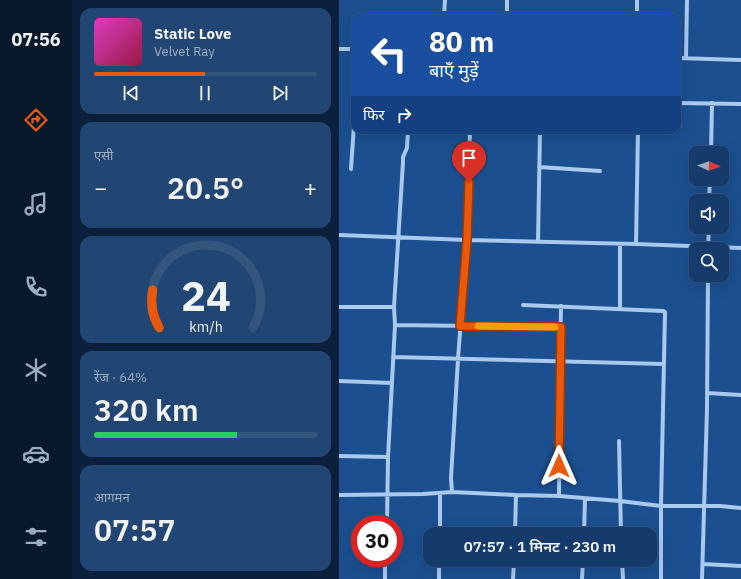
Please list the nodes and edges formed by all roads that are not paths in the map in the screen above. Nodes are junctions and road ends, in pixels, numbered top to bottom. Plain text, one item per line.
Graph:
1 (445, 0) edge
2 (507, 0) edge
3 (637, 0) edge
4 (687, 0) edge
5 (445, 12) edge
6 (507, 12) edge
7 (637, 12) edge
8 (339, 49) edge
9 (351, 49) edge
10 (741, 57) edge
11 (681, 58) edge
12 (686, 58) junction
13 (741, 60) edge
14 (681, 102) edge
15 (712, 103) junction
16 (741, 104) edge
17 (353, 134) edge
18 (409, 134) edge
19 (471, 134) edge
20 (539, 134) edge
21 (639, 134) edge
22 (711, 146) edge
23 (539, 167) junction
24 (351, 169) dead end
25 (600, 171) dead end
26 (339, 235) edge
27 (398, 238) junction
28 (467, 240) junction
29 (538, 242) junction
30 (620, 244) junction
31 (635, 244) junction
32 (689, 247) edge
33 (729, 248) edge
34 (741, 248) edge
35 (708, 282) edge
36 (523, 305) dead end
37 (561, 306) junction
38 (339, 307) edge
39 (394, 307) junction
40 (620, 309) junction
41 (395, 325) junction
42 (460, 326) junction
43 (561, 327) junction
44 (393, 357) junction
45 (458, 359) junction
46 (560, 361) junction
47 (664, 364) junction
48 (339, 381) edge
49 (391, 383) junction
50 (707, 393) junction
51 (741, 395) edge
52 (619, 441) dead end
53 (339, 456) edge
54 (388, 457) junction
55 (452, 492) junction
56 (440, 493) junction
57 (388, 494) junction
58 (339, 495) edge
59 (516, 495) junction
60 (559, 496) junction
61 (585, 498) junction
62 (620, 501) junction
63 (661, 506) junction
64 (704, 507) junction
65 (741, 508) edge
66 (387, 515) edge
67 (440, 527) edge
68 (515, 527) edge
69 (584, 527) edge
70 (621, 527) edge
71 (703, 564) junction
72 (741, 566) edge
73 (385, 567) edge
74 (439, 567) edge
75 (514, 567) edge
76 (583, 567) edge
77 (622, 567) edge
78 (385, 579) edge
79 (439, 579) edge
80 (513, 579) edge
81 (583, 579) edge
82 (623, 579) edge
83 (661, 579) edge
84 (702, 579) edge

1 - 5 street
2 - 6 street
3 - 7 street
4 - 12 street
8 - 9 street
10 - 13 street
11 - 12 street
12 - 13 street
14 - 15 street
15 - 16 street
15 - 22 street
17 - 24 street
18 - 27 street
19 - 28 street
20 - 23 street
21 - 31 street
23 - 25 street
23 - 29 street
26 - 27 street
27 - 28 street
27 - 39 street
28 - 29 street
28 - 42 street
29 - 30 street
30 - 31 street
30 - 40 street
31 - 32 street
33 - 34 street
35 - 50 street
36 - 37 street
37 - 40 street
37 - 43 street
38 - 39 street
39 - 41 street
40 - 47 street
41 - 42 street
41 - 44 street
42 - 43 street
42 - 45 street
43 - 46 street
44 - 45 street
44 - 49 street
45 - 46 street
45 - 55 street
46 - 47 street
46 - 60 street
47 - 63 street
48 - 49 street
49 - 54 street
50 - 51 street
50 - 64 street
52 - 62 street
53 - 54 street
54 - 57 street
55 - 56 street
55 - 59 street
56 - 57 street
56 - 67 street
57 - 58 street
57 - 66 street
59 - 60 street
59 - 68 street
60 - 61 street
61 - 62 street
61 - 69 street
62 - 63 street
62 - 70 street
63 - 64 street
63 - 83 street
64 - 65 street
64 - 71 street
71 - 72 street
71 - 84 street
73 - 78 street
74 - 79 street
75 - 80 street
76 - 81 street
77 - 82 street

